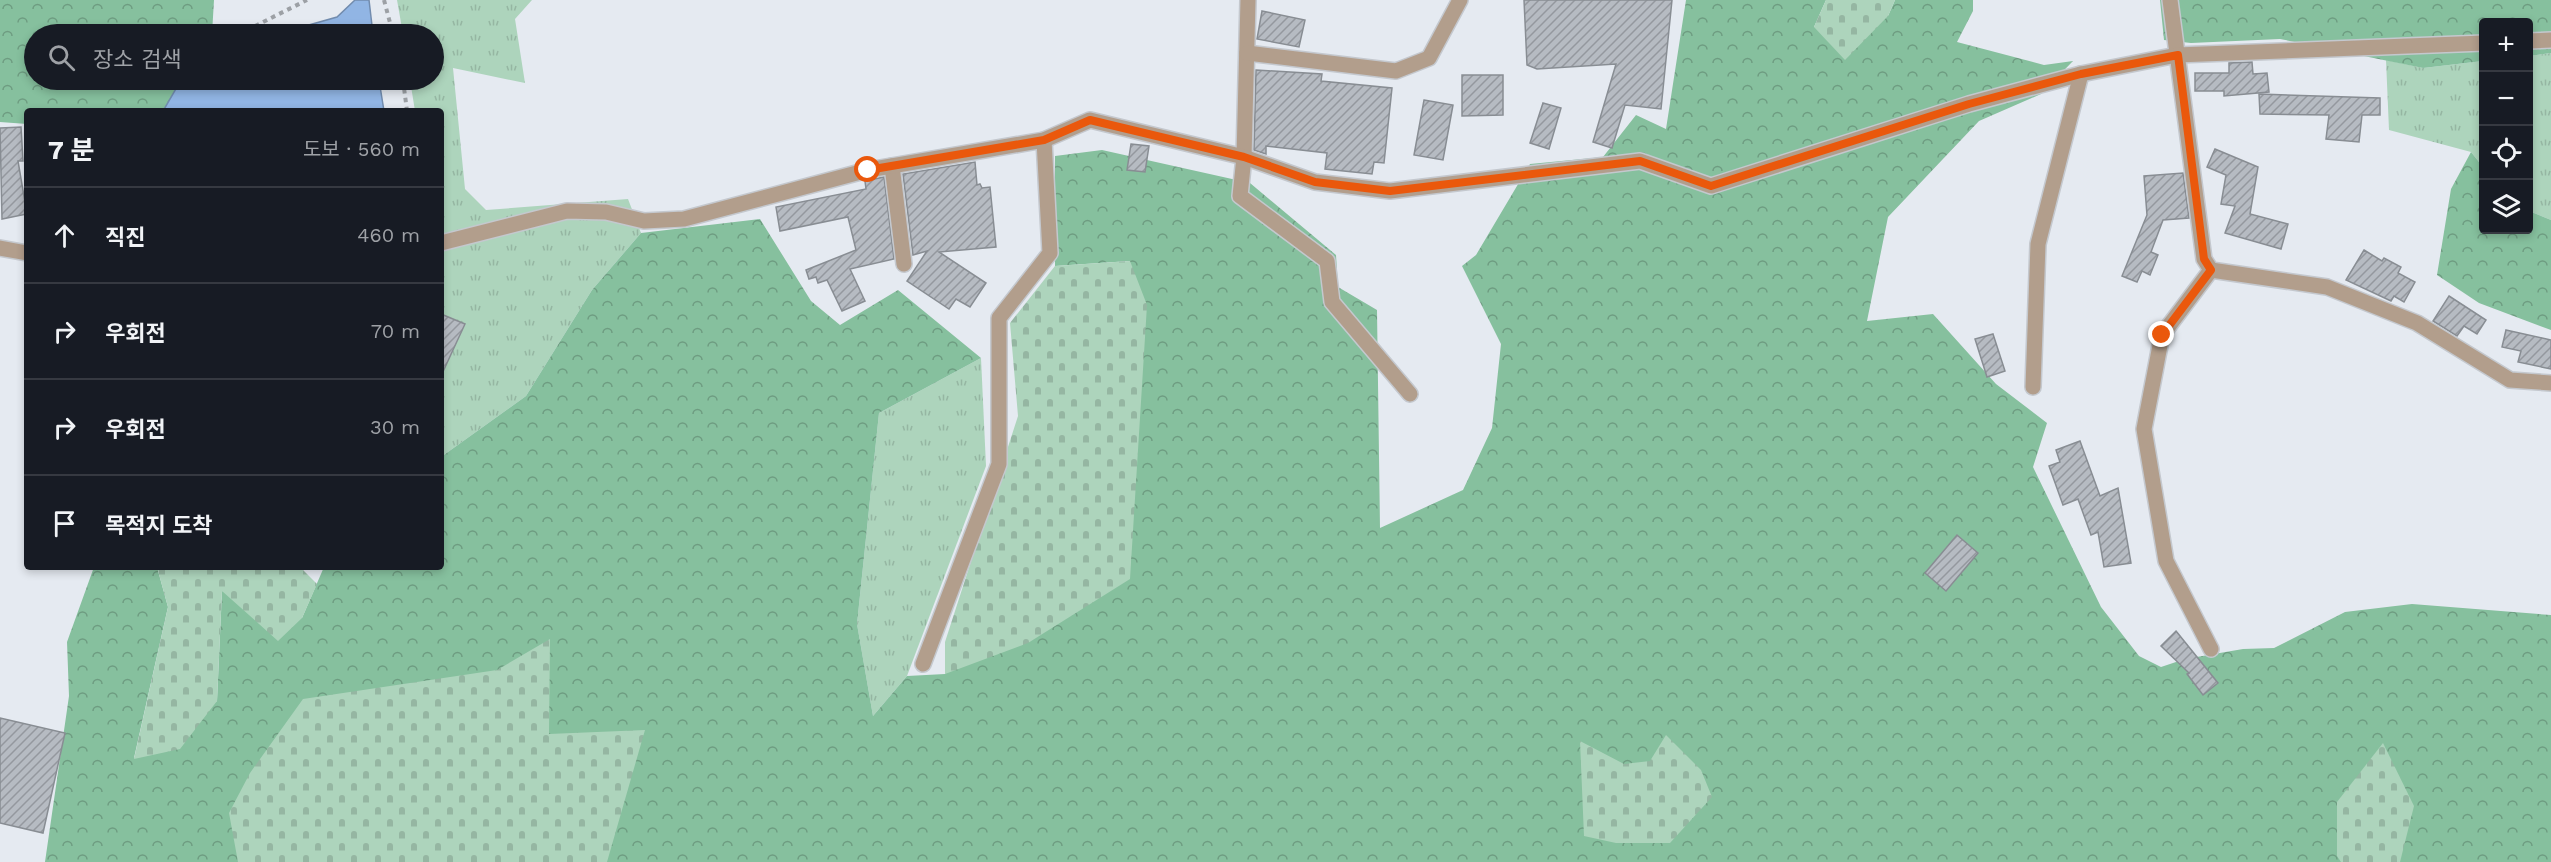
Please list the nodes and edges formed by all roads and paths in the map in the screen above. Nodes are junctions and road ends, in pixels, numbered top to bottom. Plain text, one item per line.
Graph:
1 (307, 0) edge
2 (384, 0) edge
3 (1248, 0) edge
4 (1460, 0) edge
5 (2170, 0) edge
6 (260, 24) edge
7 (390, 24) edge
8 (2551, 40) edge
9 (2533, 41) edge
10 (2479, 43) edge
11 (1247, 53) junction
12 (2178, 55) junction
13 (2081, 74) junction
14 (404, 90) edge
15 (407, 108) edge
16 (1044, 140) junction
17 (1244, 157) junction
18 (892, 166) junction
19 (444, 242) edge
20 (0, 248) edge
21 (24, 252) edge
22 (904, 264) dead end
23 (2211, 270) junction
24 (2551, 383) edge
25 (2033, 387) dead end
26 (1410, 394) dead end
27 (2211, 649) dead end
28 (923, 664) dead end

1 - 6 path
2 - 7 path
3 - 11 street
4 - 11 street
5 - 12 street
8 - 9 street
10 - 12 street
11 - 17 street
12 - 13 street
12 - 23 street
13 - 17 street
13 - 25 street
14 - 15 path
16 - 17 street
16 - 18 street
16 - 28 street
17 - 26 street
18 - 19 street
18 - 22 street
20 - 21 street
23 - 24 street
23 - 27 street

